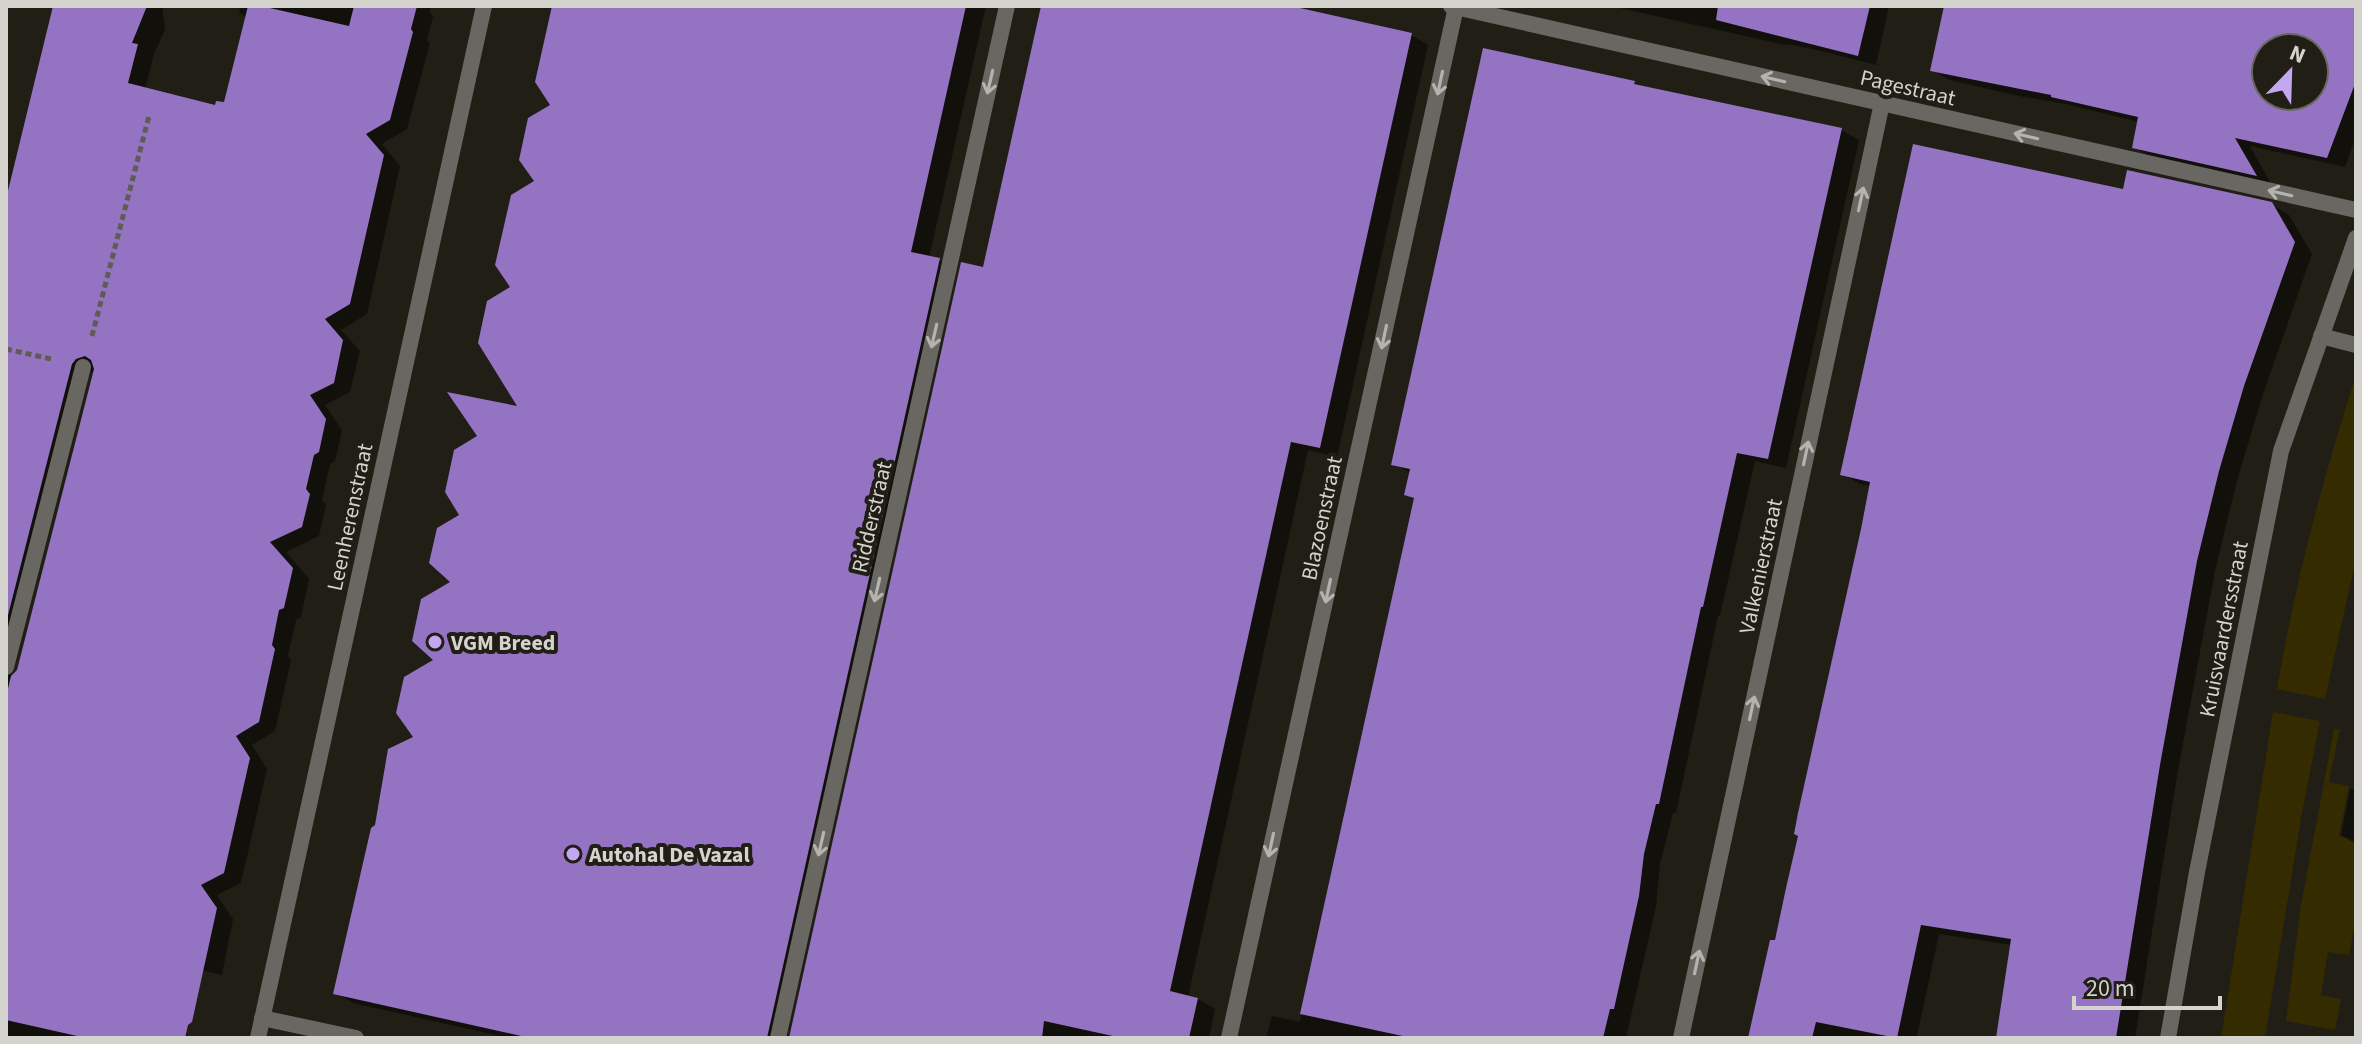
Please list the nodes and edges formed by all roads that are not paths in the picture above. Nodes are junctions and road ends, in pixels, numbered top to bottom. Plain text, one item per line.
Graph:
1 (484, 6) edge
2 (1007, 6) edge
3 (1454, 7) edge
4 (1882, 103) junction
5 (2356, 210) edge
6 (2356, 238) edge
7 (2321, 336) junction
8 (2356, 345) edge
9 (83, 367) road end
10 (6, 667) edge
11 (262, 1018) junction
12 (258, 1038) edge
13 (356, 1038) edge
14 (778, 1038) edge
15 (1229, 1038) edge
16 (1681, 1038) edge
17 (2168, 1038) edge

1 - 11 street, Leenherenstraat
2 -> 14 street, Ridderstraat
4 -> 3 street, Pagestraat
3 -> 15 street, Blazoenstraat
5 -> 4 street, Pagestraat
16 -> 4 street, Valkenierstraat
6 - 7 street, Kruisvaardersstraat
7 - 8 street
7 - 17 street, Kruisvaardersstraat
9 - 10 street
11 - 12 street, Leenherenstraat
11 - 13 street

